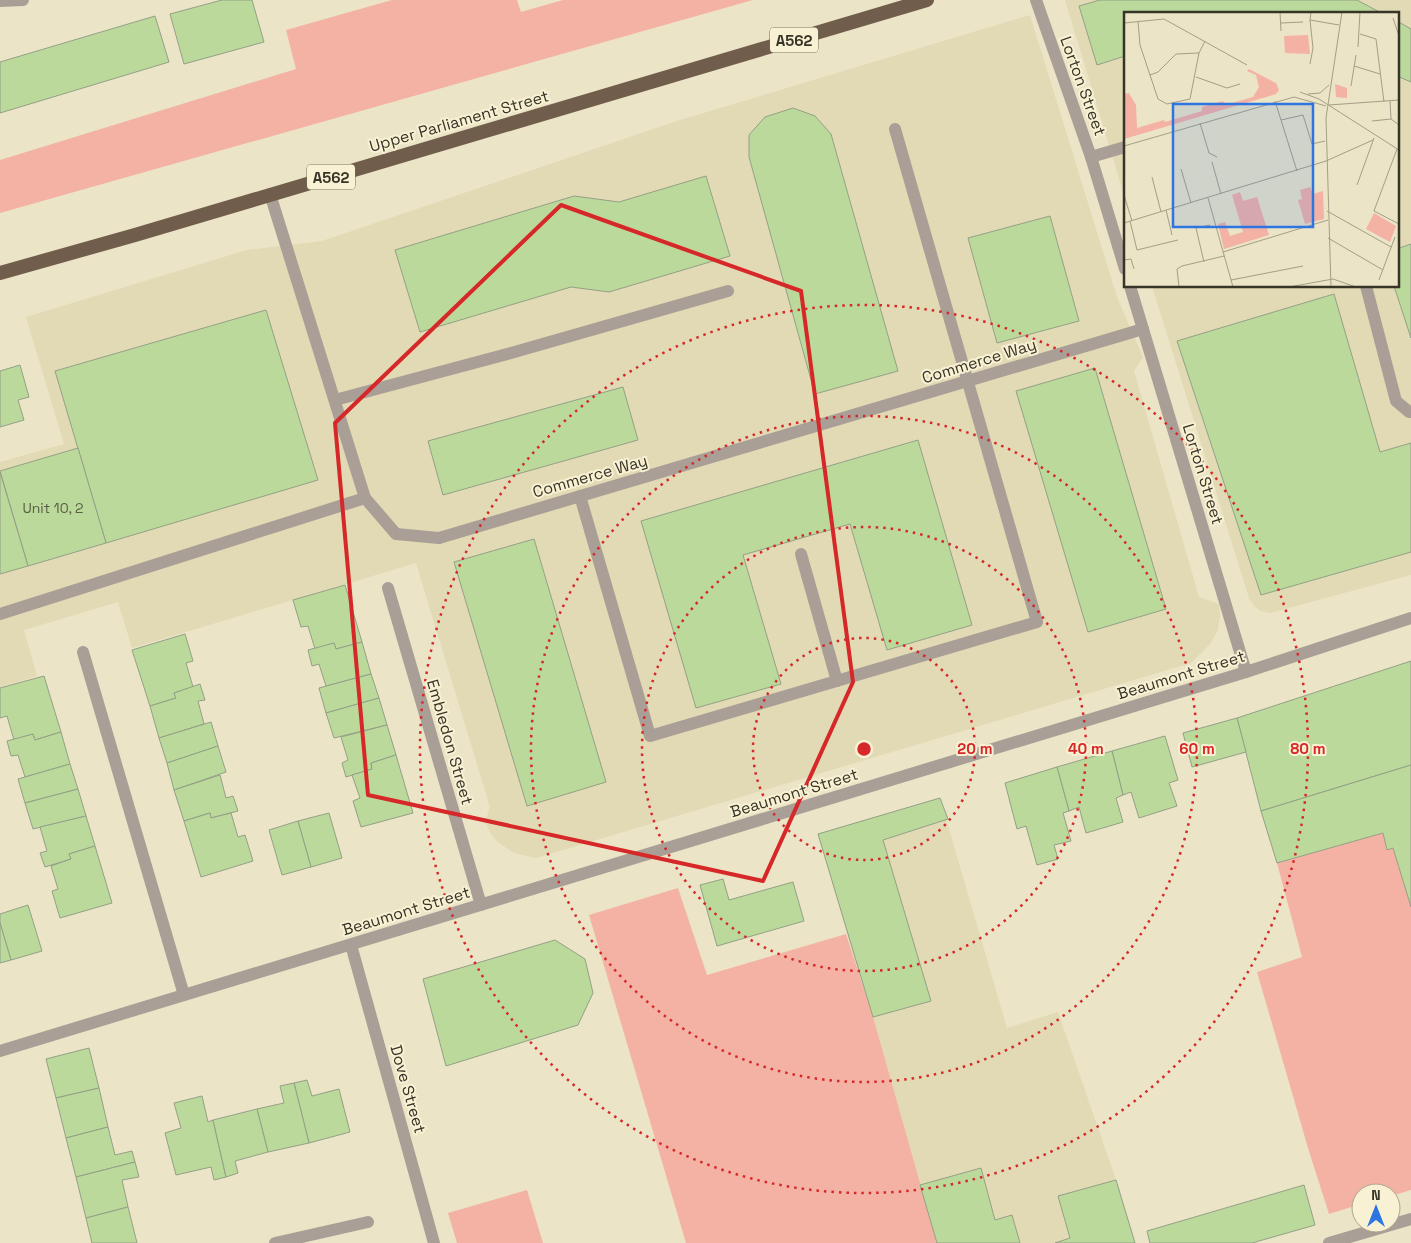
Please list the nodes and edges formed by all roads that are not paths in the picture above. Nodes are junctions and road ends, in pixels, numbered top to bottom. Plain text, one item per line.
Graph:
1 (23, 0) edge
2 (927, 0) edge
3 (1036, 0) edge
4 (0, 1) edge
5 (895, 129) dead end
6 (1124, 147) edge
7 (1091, 157) junction
8 (270, 194) junction
9 (1124, 266) edge
10 (0, 274) edge
11 (1131, 288) edge
12 (1367, 288) edge
13 (728, 291) dead end
14 (1143, 329) junction
15 (967, 382) junction
16 (334, 400) junction
17 (1411, 412) edge
18 (580, 496) junction
19 (365, 498) junction
20 (801, 554) dead end
21 (388, 588) dead end
22 (0, 614) edge
23 (1411, 618) edge
24 (83, 652) dead end
25 (1246, 672) junction
26 (837, 681) junction
27 (481, 905) junction
28 (351, 944) junction
29 (184, 995) junction
30 (0, 1051) edge
31 (1411, 1219) edge
32 (368, 1222) dead end
33 (274, 1243) edge
34 (434, 1243) edge
35 (1330, 1243) edge

1 - 4 street
2 - 8 highway, Upper Parliament Street / A562
3 - 7 street, Lorton Street
5 - 15 street
6 - 7 street
7 - 9 street, Lorton Street
8 - 10 highway, Upper Parliament Street / A562
8 - 16 street, Commerce Way
11 - 14 street, Lorton Street
12 - 17 street
13 - 16 street
14 - 15 street, Commerce Way
14 - 25 street, Lorton Street
15 - 18 street, Commerce Way
15 - 26 street
16 - 19 street, Commerce Way
18 - 19 street, Commerce Way
18 - 26 street
19 - 22 street
20 - 26 street
21 - 27 street, Embledon Street
23 - 25 street, Beaumont Street
24 - 29 street
25 - 27 street, Beaumont Street
27 - 28 street, Beaumont Street
28 - 29 street, Beaumont Street
28 - 34 street, Dove Street
29 - 30 street, Beaumont Street
31 - 35 street
32 - 33 street

